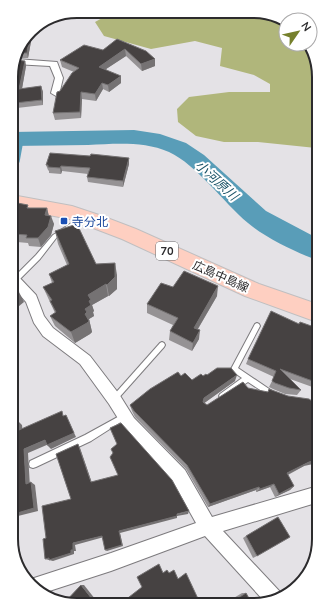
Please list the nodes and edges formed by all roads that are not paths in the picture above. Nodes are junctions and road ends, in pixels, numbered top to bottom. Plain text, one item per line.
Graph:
1 (20, 62) edge
2 (56, 93) edge
3 (18, 202) edge
4 (84, 217) junction
5 (18, 275) edge
6 (18, 284) edge
7 (312, 311) edge
8 (258, 326) dead end
9 (162, 345) dead end
10 (247, 379) junction
11 (280, 397) edge
12 (114, 399) junction
13 (218, 399) edge
14 (125, 416) junction
15 (33, 464) dead end
16 (312, 496) edge
17 (208, 527) junction
18 (40, 585) edge
19 (271, 595) edge

1 - 2 street
3 - 4 main road, 広島中島線 / 70
4 - 5 lane
4 - 7 main road, 広島中島線 / 70
6 - 12 street
8 - 10 lane
9 - 12 lane
10 - 11 lane
10 - 13 lane
12 - 14 street
14 - 15 lane
14 - 17 street
16 - 17 street
17 - 18 street
17 - 19 street

